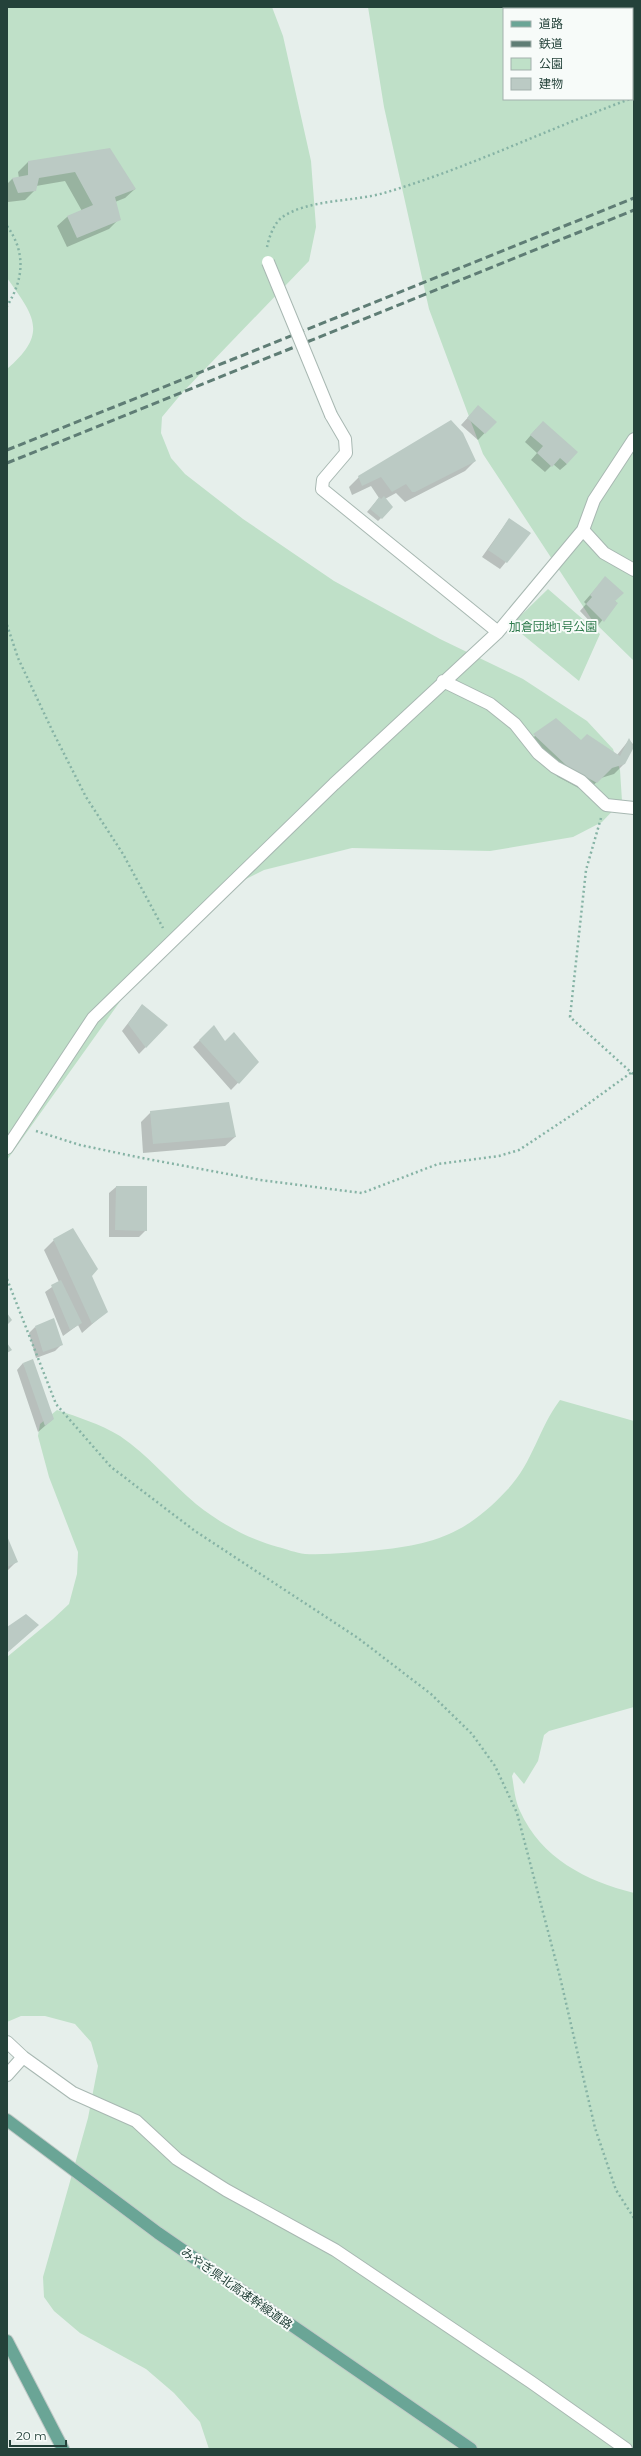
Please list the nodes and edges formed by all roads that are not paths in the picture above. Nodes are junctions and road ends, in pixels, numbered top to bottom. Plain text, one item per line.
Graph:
1 (268, 262) road end
2 (634, 439) edge
3 (583, 530) junction
4 (634, 570) edge
5 (498, 632) junction
6 (443, 681) junction
7 (634, 808) edge
8 (7, 1148) edge
9 (7, 2042) edge
10 (23, 2056) junction
11 (7, 2075) edge
12 (7, 2120) edge
13 (7, 2341) edge
14 (63, 2449) edge
15 (471, 2449) edge
16 (626, 2449) edge

1 - 5 street, bridge
2 - 3 street
3 - 4 street
3 - 5 street
5 - 6 street
6 - 7 street
6 - 8 street
9 - 10 street
10 - 11 street
10 - 16 street
12 - 15 main road, みやぎ県北高速幹線道路
13 - 14 main road

